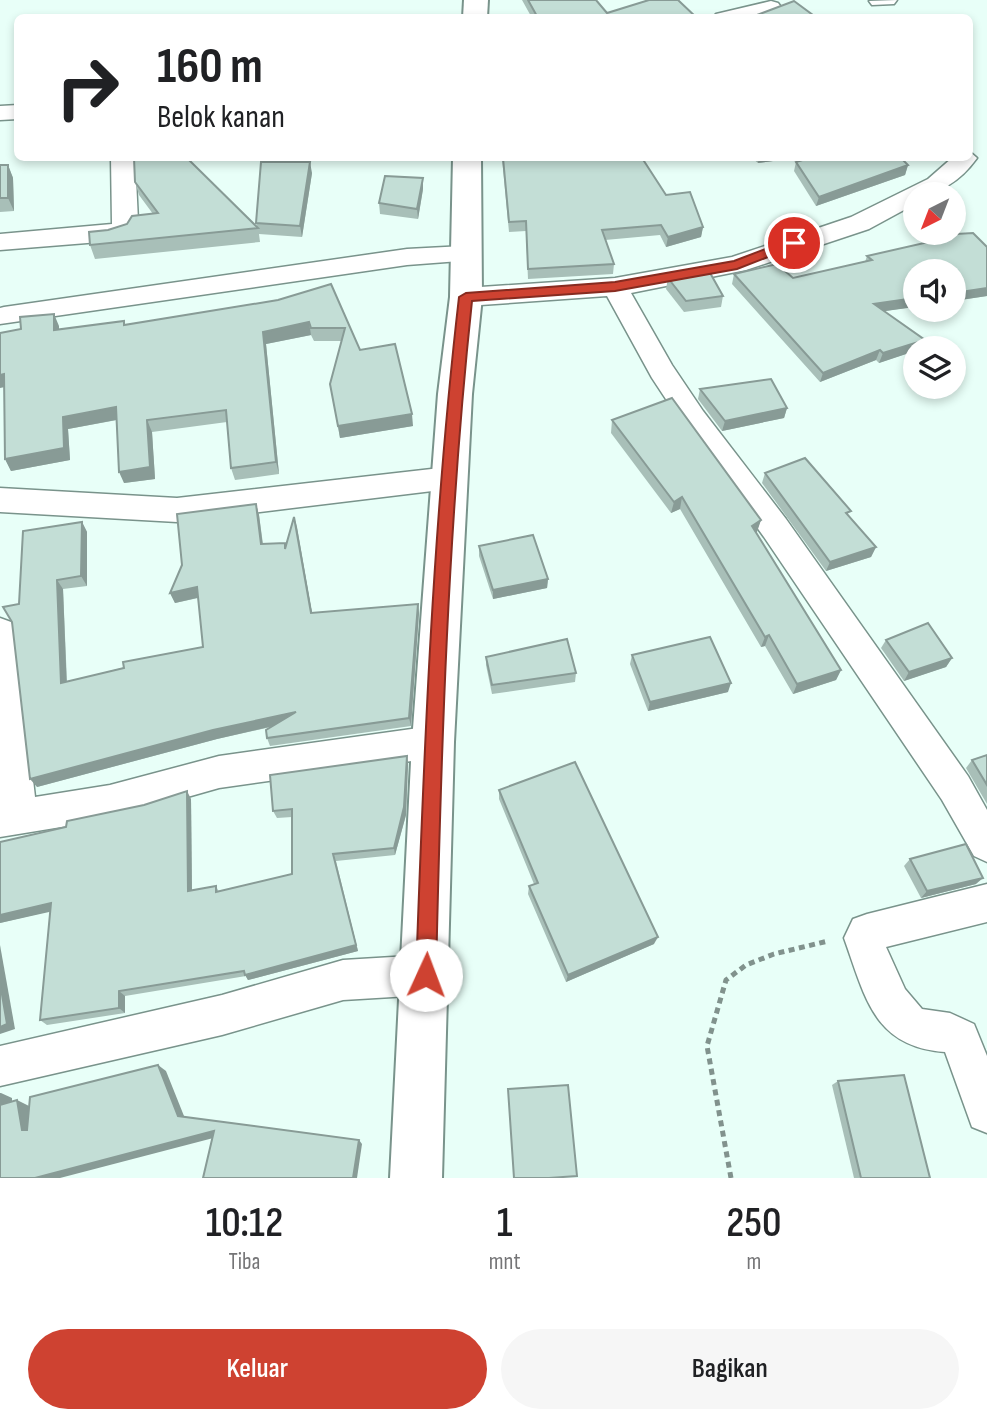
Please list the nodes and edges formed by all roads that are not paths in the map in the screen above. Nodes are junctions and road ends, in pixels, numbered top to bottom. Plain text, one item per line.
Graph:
1 (771, 7) edge
2 (740, 14) edge
3 (123, 161) edge
4 (467, 161) edge
5 (962, 161) edge
6 (938, 182) edge
7 (903, 202) edge
8 (0, 242) edge
9 (464, 254) junction
10 (615, 287) junction
11 (466, 297) junction
12 (4, 316) dead end
13 (449, 478) junction
14 (0, 500) edge
15 (0, 632) edge
16 (433, 742) junction
17 (9, 818) edge
18 (987, 844) edge
19 (987, 903) edge
20 (426, 975) junction
21 (0, 1066) edge
22 (987, 1112) edge
23 (416, 1178) edge

1 - 2 street
3 - 8 street
4 - 9 highway
5 - 6 street
7 - 10 street
9 - 11 highway
9 - 12 street
10 - 11 street
10 - 18 street
11 - 13 highway
13 - 14 street
13 - 16 highway
15 - 17 street
16 - 17 street
16 - 20 highway
19 - 22 street
20 - 21 street
20 - 23 highway

